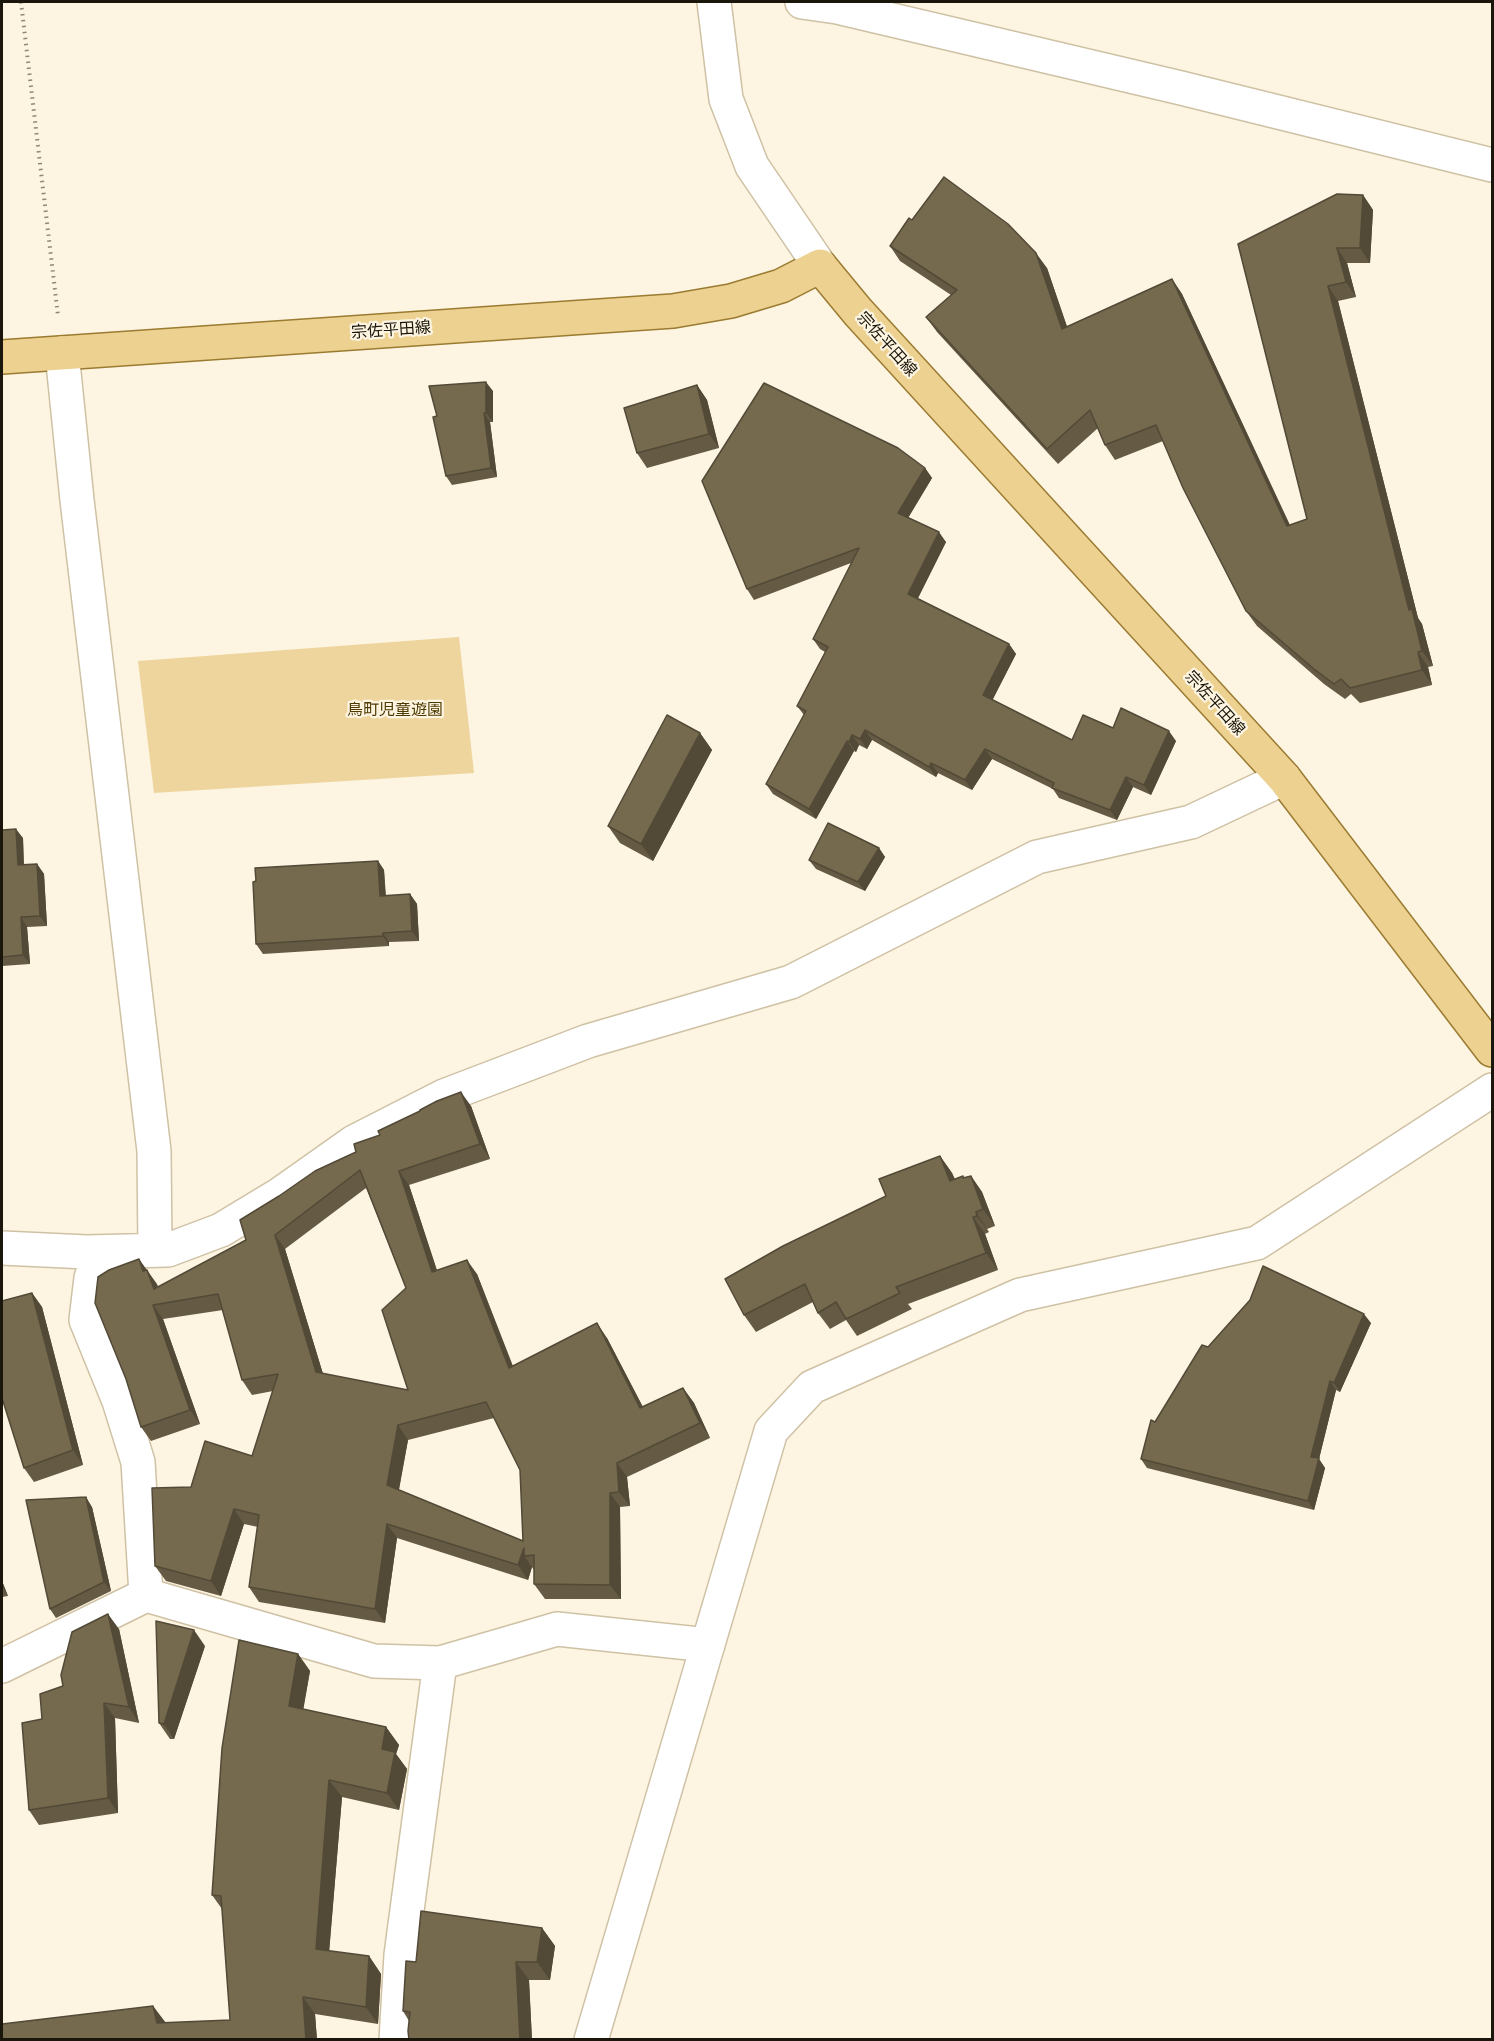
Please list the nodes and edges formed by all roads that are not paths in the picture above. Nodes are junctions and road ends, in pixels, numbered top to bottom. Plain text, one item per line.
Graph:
1 (714, 2) edge
2 (802, 2) edge
3 (1492, 165) edge
4 (820, 267) junction
5 (62, 352) junction
6 (2, 357) edge
7 (1284, 778) junction
8 (1492, 1050) edge
9 (1492, 1090) edge
10 (2, 1248) edge
11 (155, 1251) junction
12 (99, 1252) junction
13 (146, 1595) junction
14 (708, 1645) junction
15 (440, 1663) junction
16 (2, 1666) edge
17 (396, 2040) edge
18 (591, 2040) edge

1 - 4 street
2 - 3 street
4 - 5 main road, 宗佐平田線
4 - 7 main road, 宗佐平田線
5 - 6 main road, 宗佐平田線
5 - 11 street
7 - 8 main road, 宗佐平田線
7 - 11 street
9 - 14 street
10 - 12 street
11 - 12 street
12 - 13 street
13 - 15 street
13 - 16 street
14 - 15 street
14 - 18 street
15 - 17 street

